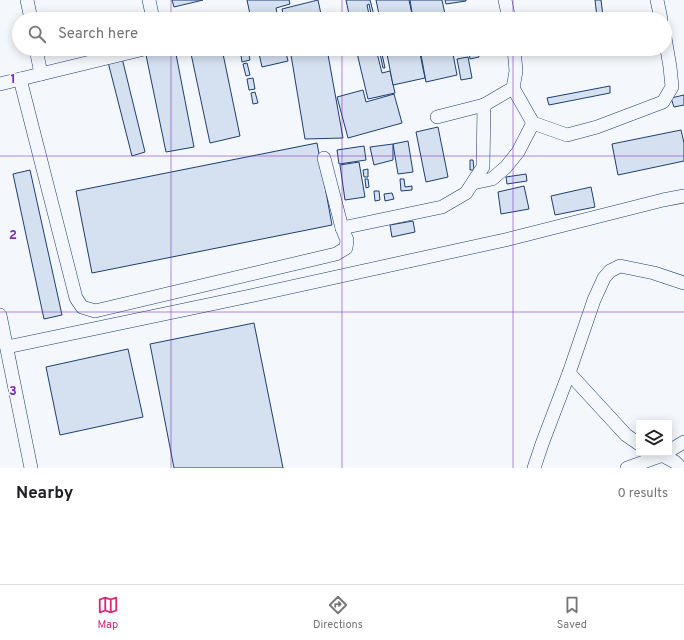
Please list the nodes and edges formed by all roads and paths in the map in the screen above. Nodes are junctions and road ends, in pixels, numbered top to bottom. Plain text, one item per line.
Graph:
1 (27, 0) edge
2 (149, 0) edge
3 (505, 0) edge
4 (657, 0) edge
5 (30, 12) edge
6 (152, 12) edge
7 (508, 12) edge
8 (660, 12) edge
9 (37, 56) edge
10 (115, 56) edge
11 (515, 56) edge
12 (668, 56) edge
13 (41, 74) junction
14 (20, 79) junction
15 (0, 84) edge
16 (513, 88) junction
17 (484, 105) junction
18 (437, 117) dead end
19 (533, 122) junction
20 (324, 158) dead end
21 (473, 183) junction
22 (684, 196) edge
23 (342, 228) junction
24 (684, 283) edge
25 (0, 315) edge
26 (7, 347) junction
27 (569, 373) junction
28 (636, 442) edge
29 (684, 442) edge
30 (672, 449) edge
31 (657, 456) edge
32 (668, 456) edge
33 (31, 468) edge
34 (534, 468) edge
35 (627, 468) edge
36 (681, 468) edge

1 - 5 street
2 - 6 street
3 - 7 street
4 - 8 street
9 - 13 street
10 - 13 street
11 - 16 street
12 - 19 street
13 - 14 street
14 - 15 street
14 - 23 street
16 - 17 street
16 - 19 street
17 - 18 street
17 - 21 street
19 - 21 street
20 - 23 street
21 - 23 street
22 - 26 street
24 - 27 street
25 - 26 street
26 - 33 street
27 - 28 street
27 - 34 street
29 - 30 street
31 - 35 street
32 - 36 street

